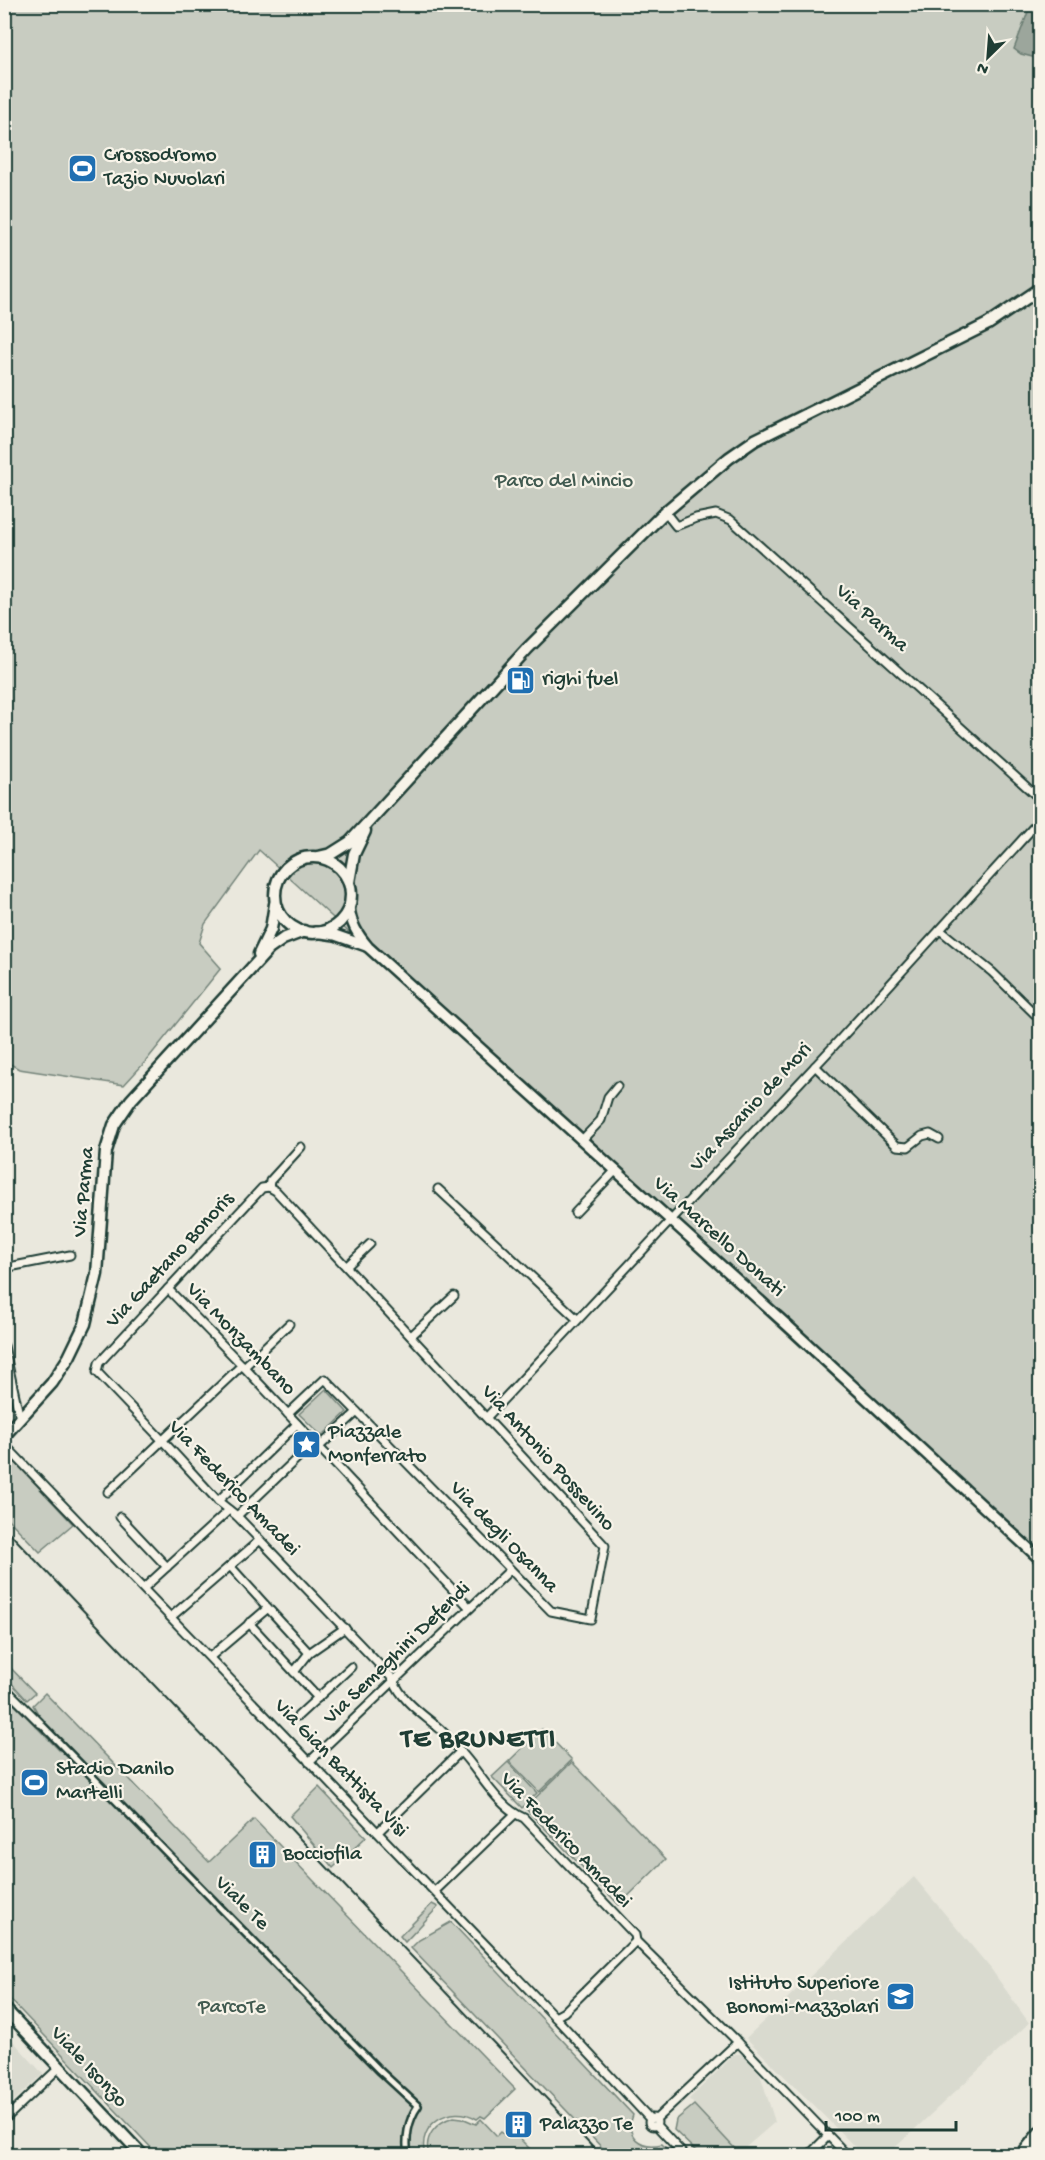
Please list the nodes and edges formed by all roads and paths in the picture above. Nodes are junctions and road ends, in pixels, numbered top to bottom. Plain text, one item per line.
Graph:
1 (1041, 289) edge
2 (665, 512) junction
3 (1041, 798) edge
4 (1041, 820) edge
5 (371, 821) junction
6 (318, 857) junction
7 (349, 882) junction
8 (276, 901) junction
9 (349, 907) junction
10 (940, 930) junction
11 (309, 932) junction
12 (369, 947) junction
13 (254, 964) junction
14 (1041, 1019) edge
15 (814, 1066) junction
16 (617, 1086) dead end
17 (939, 1139) dead end
18 (582, 1140) junction
19 (301, 1147) dead end
20 (616, 1170) junction
21 (269, 1187) junction
22 (438, 1189) dead end
23 (575, 1213) dead end
24 (671, 1219) junction
25 (370, 1244) dead end
26 (70, 1255) dead end
27 (347, 1266) junction
28 (4, 1268) edge
29 (168, 1289) junction
30 (454, 1296) dead end
31 (578, 1319) junction
32 (289, 1324) dead end
33 (411, 1336) junction
34 (4, 1346) edge
35 (99, 1363) joint
36 (243, 1366) junction
37 (357, 1412) junction
38 (288, 1414) junction
39 (486, 1417) junction
40 (20, 1419) junction
41 (297, 1424) junction
42 (4, 1436) edge
43 (163, 1441) junction
44 (4, 1444) edge
45 (316, 1445) junction
46 (108, 1492) dead end
47 (218, 1501) junction
48 (228, 1510) junction
49 (237, 1516) junction
50 (120, 1517) dead end
51 (260, 1540) junction
52 (1041, 1559) edge
53 (230, 1566) junction
54 (167, 1567) junction
55 (510, 1570) junction
56 (144, 1588) junction
57 (268, 1608) junction
58 (470, 1608) junction
59 (551, 1611) joint
60 (171, 1617) junction
61 (249, 1623) junction
62 (345, 1628) junction
63 (309, 1653) junction
64 (210, 1657) junction
65 (351, 1667) dead end
66 (294, 1672) junction
67 (393, 1679) junction
68 (4, 1687) edge
69 (318, 1698) junction
70 (298, 1716) dead end
71 (40, 1723) joint
72 (461, 1751) junction
73 (309, 1762) junction
74 (515, 1814) junction
75 (378, 1832) junction
76 (435, 1891) junction
77 (636, 1941) junction
78 (4, 2008) edge
79 (555, 2016) junction
80 (738, 2042) junction
81 (60, 2067) junction
82 (4, 2120) edge
83 (654, 2121) junction
84 (1041, 2131) edge
85 (828, 2136) junction
86 (1041, 2144) edge
87 (143, 2156) edge
88 (408, 2156) edge
89 (685, 2156) edge
90 (808, 2156) edge
91 (848, 2156) edge
92 (1020, 2156) edge
93 (1031, 2156) edge

1 - 2 main road
2 - 3 street, Via Parma
2 - 5 main road
4 - 10 street, Via Ascanio de Mori
5 - 6 main road
5 - 7 main road
6 - 7 main road
6 - 8 main road
7 - 9 main road
8 - 11 main road
8 - 13 main road, Via Parma
9 - 11 main road
9 - 12 street, Via Marcello Donati
10 - 14 street
10 - 15 street, Via Ascanio de Mori
11 - 12 street, Via Marcello Donati
11 - 13 main road, Via Parma
12 - 18 street, Via Marcello Donati
13 - 40 main road, Via Parma
15 - 17 street
15 - 24 street, Via Ascanio de Mori
16 - 18 street
18 - 20 street, Via Marcello Donati
19 - 21 street, Via Gaetano Bonoris
20 - 23 street
20 - 24 street, Via Marcello Donati
21 - 27 street, Via Antonio Possevino
21 - 29 street, Via Gaetano Bonoris
22 - 31 street
24 - 31 street, Via Ascanio de Mori
24 - 52 street, Via Marcello Donati
25 - 27 street
26 - 28 street
27 - 33 street, Via Antonio Possevino
29 - 35 street, Via Gaetano Bonoris
29 - 36 street, Via Monzambano
30 - 33 street
31 - 39 street, Via Ascanio de Mori
32 - 36 street
33 - 39 street, Via Antonio Possevino
34 - 40 street
35 - 43 street, Via Federico Amadei
36 - 38 street, Via Monzambano
36 - 43 street
37 - 38 street, Via degli Osanna
37 - 45 street
37 - 55 street, Via degli Osanna
38 - 41 street, Via Monzambano
39 - 59 street, Via Antonio Possevino
40 - 42 main road, Via Parma
41 - 45 street, Via Monzambano
41 - 47 street
43 - 46 street
43 - 47 street, Via Federico Amadei
44 - 56 street, Via Gian Battista Visi
45 - 49 street
45 - 58 street, Via Monzambano
47 - 48 street, Via Federico Amadei
48 - 49 street, Via Federico Amadei
48 - 54 street
49 - 51 street, Via Federico Amadei
50 - 54 street
51 - 53 street
51 - 62 street, Via Federico Amadei
53 - 57 street
53 - 60 street
54 - 56 street
55 - 58 street, Via Semeghini Defendi
55 - 59 street, Via degli Osanna
56 - 60 street, Via Gian Battista Visi
57 - 61 street
57 - 63 street
58 - 67 street, Via Semeghini Defendi
60 - 64 street, Via Gian Battista Visi
61 - 64 street
61 - 66 street
62 - 63 street
62 - 67 street, Via Federico Amadei
63 - 66 street
64 - 73 street, Via Gian Battista Visi
65 - 69 street
66 - 69 street
67 - 72 street, Via Federico Amadei
67 - 73 street, Via Semeghini Defendi
68 - 71 street, Viale Te
69 - 70 street
71 - 88 street, Viale Te
72 - 74 street, Via Federico Amadei
72 - 75 street
73 - 75 street, Via Gian Battista Visi
74 - 76 street
74 - 77 street, Via Federico Amadei
75 - 76 street, Via Gian Battista Visi
76 - 79 street, Via Gian Battista Visi
77 - 79 street
77 - 80 street, Via Federico Amadei
78 - 81 main road, Viale Isonzo
79 - 83 street, Via Gian Battista Visi
80 - 83 street
80 - 85 street, Via Federico Amadei
81 - 82 street
81 - 87 main road, Viale Isonzo
83 - 89 street, Via Gian Battista Visi
84 - 92 street
85 - 90 street
85 - 91 street, Via Federico Amadei
86 - 93 street

